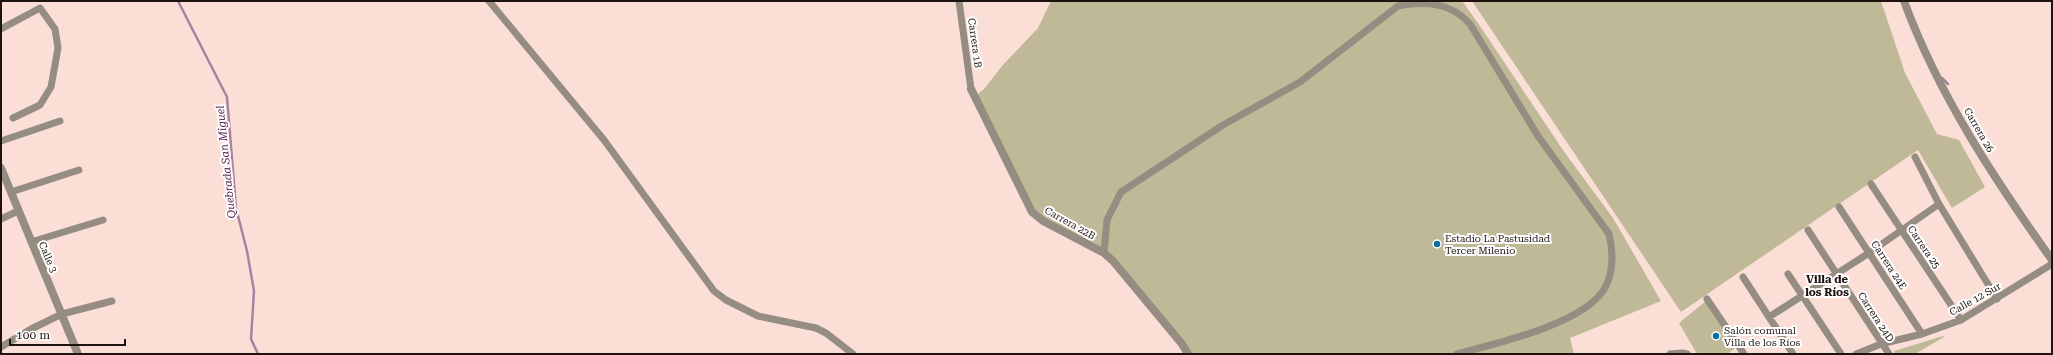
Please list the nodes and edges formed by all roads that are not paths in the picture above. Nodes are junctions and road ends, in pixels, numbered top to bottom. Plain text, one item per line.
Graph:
1 (490, 1) edge
2 (959, 1) edge
3 (1904, 1) edge
4 (1, 29) edge
5 (972, 89) joint
6 (13, 118) dead end
7 (60, 121) dead end
8 (1, 141) edge
9 (1915, 157) dead end
10 (1, 168) edge
11 (80, 170) dead end
12 (1871, 184) dead end
13 (11, 192) junction
14 (1939, 204) junction
15 (1839, 207) dead end
16 (18, 211) junction
17 (1, 219) edge
18 (102, 220) dead end
19 (1808, 230) dead end
20 (1902, 230) junction
21 (31, 242) junction
22 (1104, 253) junction
23 (1869, 253) junction
24 (2052, 260) edge
25 (2052, 264) edge
26 (1788, 274) dead end
27 (1836, 274) junction
28 (1743, 277) dead end
29 (1801, 296) junction
30 (1707, 299) dead end
31 (1997, 299) junction
32 (112, 301) dead end
33 (62, 314) junction
34 (1769, 317) junction
35 (1961, 320) junction
36 (1922, 334) junction
37 (1881, 344) junction
38 (1, 347) edge
39 (78, 354) edge
40 (853, 354) edge
41 (1188, 354) edge
42 (1457, 354) edge
43 (1670, 354) edge
44 (1687, 354) edge
45 (1744, 354) edge
46 (1793, 354) edge
47 (1841, 354) edge
48 (1856, 354) edge
49 (1889, 354) edge

1 - 40 street
2 - 5 street, Carrera 1B
3 - 24 street, Carrera 26
4 - 6 street
5 - 22 street, Carrera 22B
7 - 8 street
9 - 14 street
10 - 13 street, Calle 3
11 - 13 street
12 - 20 street, Carrera 25
13 - 16 street, Calle 3
14 - 20 street
14 - 31 street
15 - 23 street, Carrera 24E
16 - 17 street
16 - 21 street, Calle 3
18 - 21 street
19 - 27 street, Carrera 24D
20 - 23 street
20 - 35 street, Carrera 25
21 - 33 street, Calle 3
22 - 41 street, Carrera 22B
22 - 42 street
23 - 27 street
23 - 36 street, Carrera 24E
25 - 31 street, Calle 12 Sur
26 - 29 street
27 - 29 street
27 - 37 street, Carrera 24D
28 - 34 street
29 - 34 street
29 - 47 street
30 - 45 street
31 - 35 street, Calle 12 Sur
32 - 33 street
33 - 38 street
33 - 39 street, Calle 3
34 - 46 street
35 - 36 street, Calle 12 Sur
36 - 37 street, Calle 12 Sur
37 - 48 street, Calle 12 Sur
37 - 49 street, Carrera 24D
43 - 44 street

